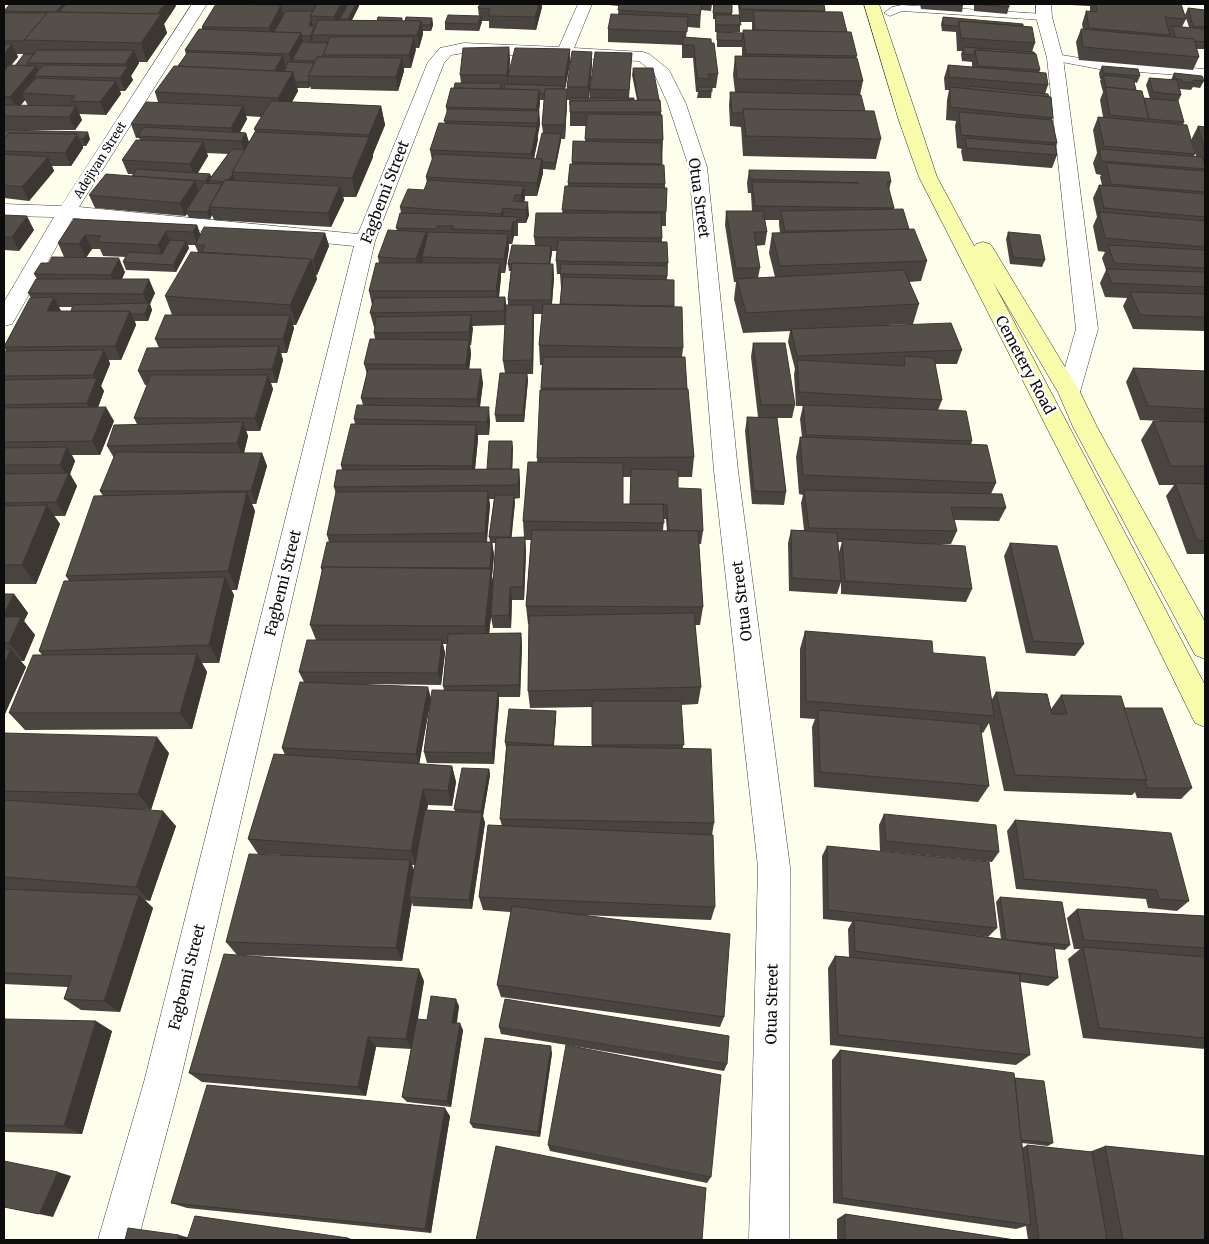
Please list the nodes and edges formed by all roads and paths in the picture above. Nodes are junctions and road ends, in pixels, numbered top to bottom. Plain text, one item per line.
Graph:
1 (200, 4) edge
2 (585, 4) edge
3 (882, 7) edge
4 (1043, 10) edge
5 (564, 53) junction
6 (1055, 58) junction
7 (1205, 73) edge
8 (4, 210) edge
9 (67, 212) junction
10 (365, 241) junction
11 (4, 318) edge
12 (1069, 392) junction
13 (1165, 572) junction
14 (1137, 579) junction
15 (1205, 646) edge
16 (1205, 714) edge
17 (118, 1240) edge
18 (769, 1240) edge

1 - 9 street, Adejiyan Street
2 - 5 street
3 - 4 lane
3 - 12 main road, Cemetery Road
3 - 14 main road, Cemetery Road
4 - 6 street
5 - 10 street, Fagbemi Street
5 - 18 street, Otua Street
6 - 7 lane
6 - 12 street
8 - 9 street
9 - 10 street
9 - 11 street, Adejiyan Street
10 - 17 street, Fagbemi Street
12 - 13 main road, Cemetery Road
13 - 14 main road
13 - 15 main road, Cemetery Road
14 - 16 main road, Cemetery Road

